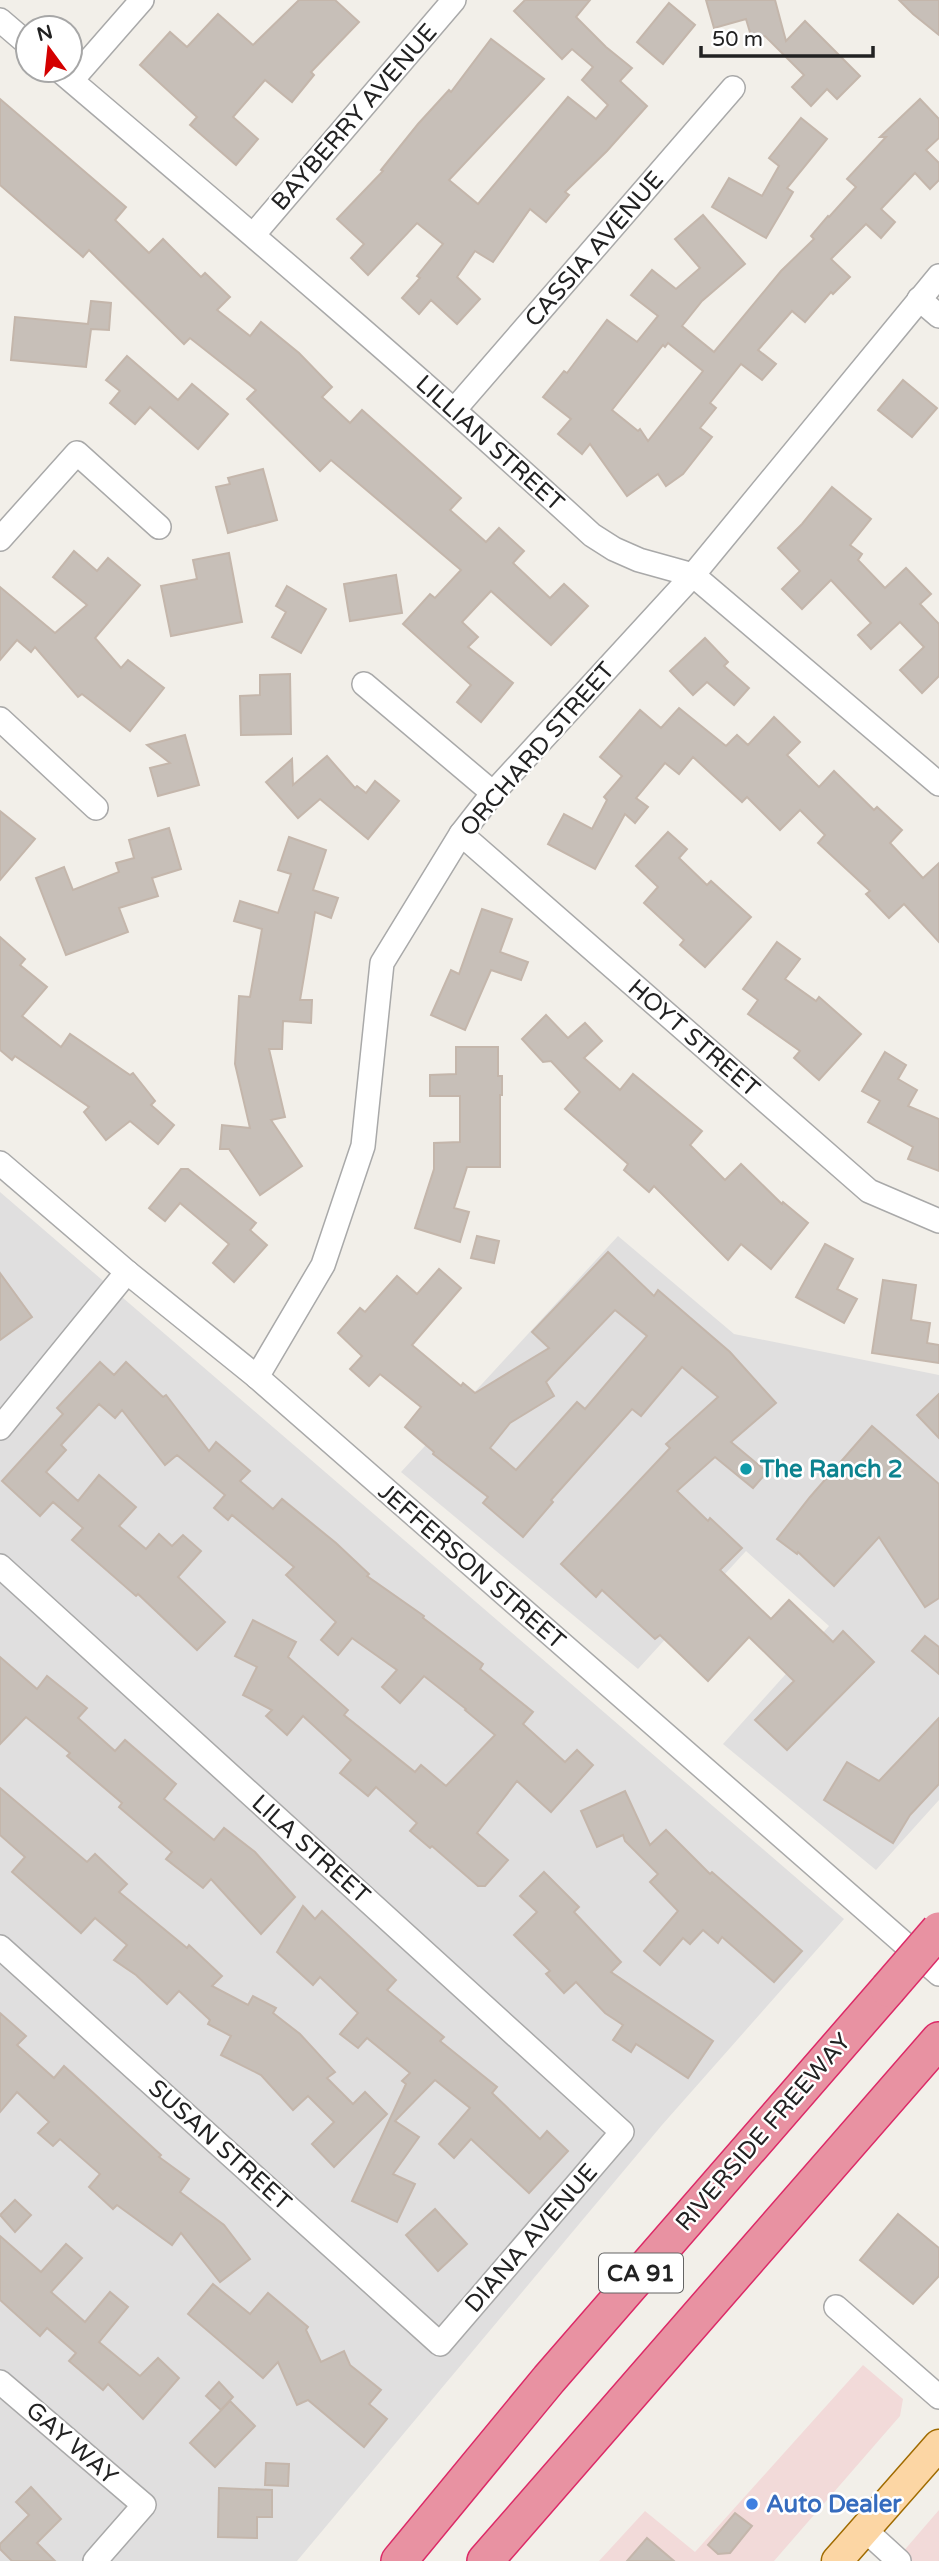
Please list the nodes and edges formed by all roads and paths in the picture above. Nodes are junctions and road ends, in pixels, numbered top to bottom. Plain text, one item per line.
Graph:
1 (142, 0) edge
2 (454, 0) edge
3 (0, 20) edge
4 (14, 32) edge
5 (84, 56) edge
6 (76, 84) edge
7 (733, 89) dead end
8 (254, 234) junction
9 (939, 276) edge
10 (919, 299) junction
11 (939, 316) edge
12 (455, 410) junction
13 (159, 527) dead end
14 (0, 539) edge
15 (693, 575) junction
16 (364, 684) dead end
17 (0, 719) edge
18 (939, 784) edge
19 (493, 793) junction
20 (96, 808) dead end
21 (461, 834) junction
22 (0, 1163) edge
23 (939, 1221) edge
24 (127, 1272) junction
25 (257, 1377) junction
26 (0, 1428) edge
27 (0, 1566) edge
28 (939, 1930) edge
29 (0, 1947) edge
30 (939, 1974) edge
31 (939, 2040) edge
32 (622, 2132) joint
33 (836, 2306) dead end
34 (440, 2344) joint
35 (0, 2382) edge
36 (939, 2397) edge
37 (939, 2445) edge
38 (865, 2530) junction
39 (95, 2561) edge
40 (400, 2561) edge
41 (485, 2561) edge
42 (837, 2561) edge
43 (899, 2561) edge

1 - 5 street
2 - 8 street, BAYBERRY AVENUE
3 - 4 street
6 - 8 street, LILLIAN STREET
7 - 12 street, CASSIA AVENUE
8 - 12 street, LILLIAN STREET
9 - 10 street, ORCHARD STREET
10 - 11 street
10 - 15 street, ORCHARD STREET
12 - 15 street, LILLIAN STREET
13 - 14 street
15 - 18 street, LILLIAN STREET
15 - 19 street, ORCHARD STREET
16 - 19 street
17 - 20 street
19 - 21 street, ORCHARD STREET
21 - 23 street, HOYT STREET
21 - 25 street, ORCHARD STREET
22 - 24 street, JEFFERSON STREET
24 - 25 street, JEFFERSON STREET
24 - 26 street
25 - 30 street, JEFFERSON STREET
27 - 32 street, LILA STREET
28 - 40 highway, RIVERSIDE FREEWAY / CA 91, bridge
29 - 34 street, SUSAN STREET
31 - 41 highway, CA 91
32 - 34 street, DIANA AVENUE
33 - 36 street
35 - 39 street, GAY WAY
37 - 38 main road
38 - 42 main road
38 - 43 street

